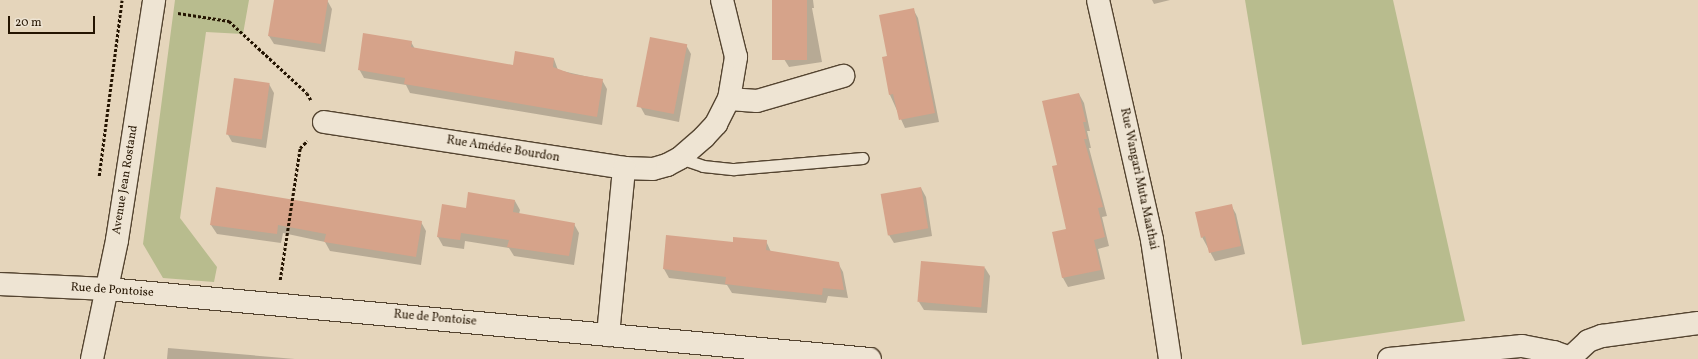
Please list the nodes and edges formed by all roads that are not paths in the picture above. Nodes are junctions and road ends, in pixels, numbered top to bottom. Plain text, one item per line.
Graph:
1 (722, 0) edge
2 (1098, 0) edge
3 (153, 5) edge
4 (843, 76) dead end
5 (729, 99) junction
6 (324, 122) road end
7 (680, 158) junction
8 (863, 158) dead end
9 (624, 168) junction
10 (0, 284) edge
11 (107, 290) junction
12 (1698, 323) edge
13 (608, 335) junction
14 (1462, 352) junction
15 (1571, 358) edge
16 (92, 359) edge
17 (870, 359) edge
18 (1170, 359) edge
19 (1389, 359) edge
20 (1506, 359) edge

1 - 5 street
2 - 18 street, Rue Wangari Muta Maathai
3 - 11 street, Avenue Jean Rostand
4 - 5 street
5 - 7 street
6 - 9 street, Rue Amédée Bourdon
7 - 8 lane
7 - 9 street, Rue Amédée Bourdon
9 - 13 street
10 - 11 street, Rue de Pontoise
11 - 13 street, Rue de Pontoise
11 - 16 street, Avenue Jean Rostand
12 - 15 street
13 - 17 street, Rue de Pontoise
14 - 15 street
14 - 19 street
14 - 20 street

